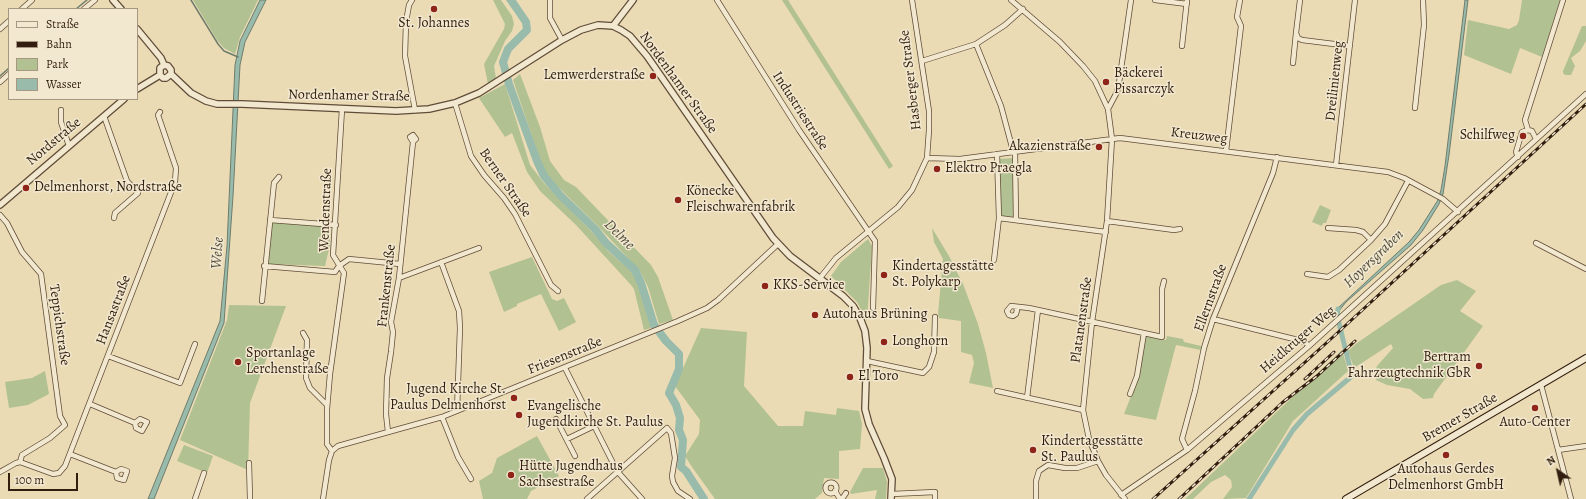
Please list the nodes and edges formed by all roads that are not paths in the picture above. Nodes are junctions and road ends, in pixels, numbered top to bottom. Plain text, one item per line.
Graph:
1 (32, 0) edge
2 (94, 0) edge
3 (113, 0) edge
4 (412, 0) edge
5 (550, 0) edge
6 (633, 0) edge
7 (717, 0) edge
8 (912, 0) edge
9 (1011, 0) edge
10 (1130, 0) edge
11 (1155, 0) edge
12 (1240, 0) edge
13 (1300, 0) edge
14 (1355, 0) edge
15 (1423, 0) edge
16 (1563, 0) edge
17 (1187, 2) edge
18 (23, 8) edge
19 (85, 8) edge
20 (119, 8) edge
21 (1023, 9) junction
22 (8, 21) edge
23 (612, 26) junction
24 (0, 29) edge
25 (138, 29) edge
26 (1296, 33) junction
27 (562, 40) junction
28 (976, 44) junction
29 (1182, 46) dead end
30 (1350, 46) junction
31 (922, 61) junction
32 (1293, 63) dead end
33 (164, 65) junction
34 (171, 74) junction
35 (8, 75) edge
36 (160, 75) junction
37 (0, 82) edge
38 (138, 88) edge
39 (1586, 94) edge
40 (123, 100) edge
41 (455, 103) junction
42 (1415, 108) dead end
43 (342, 109) junction
44 (1108, 109) junction
45 (61, 110) dead end
46 (415, 110) junction
47 (160, 112) dead end
48 (104, 116) junction
49 (1528, 130) junction
50 (1112, 139) junction
51 (1536, 139) junction
52 (413, 142) dead end
53 (69, 146) junction
54 (1014, 151) junction
55 (1226, 151) junction
56 (997, 154) junction
57 (1277, 157) junction
58 (1518, 157) junction
59 (927, 158) junction
60 (1336, 165) junction
61 (279, 177) dead end
62 (1408, 181) junction
63 (0, 205) edge
64 (1458, 212) junction
65 (0, 215) edge
66 (114, 218) dead end
67 (999, 218) junction
68 (270, 220) junction
69 (1016, 220) junction
70 (1108, 221) junction
71 (336, 225) junction
72 (1328, 228) dead end
73 (1180, 229) dead end
74 (868, 232) junction
75 (1106, 232) junction
76 (1371, 240) junction
77 (1536, 243) dead end
78 (778, 244) junction
79 (479, 248) dead end
80 (994, 260) dead end
81 (441, 262) junction
82 (400, 264) junction
83 (264, 266) junction
84 (339, 266) junction
85 (1586, 269) edge
86 (1307, 274) dead end
87 (399, 278) junction
88 (820, 278) junction
89 (1164, 281) dead end
90 (558, 291) dead end
91 (262, 301) dead end
92 (1016, 307) dead end
93 (873, 308) dead end
94 (1038, 310) junction
95 (934, 317) dead end
96 (1213, 319) junction
97 (1092, 322) junction
98 (303, 333) dead end
99 (1144, 333) junction
100 (195, 344) dead end
101 (1309, 346) junction
102 (108, 356) junction
103 (1586, 358) edge
104 (867, 361) junction
105 (565, 368) junction
106 (1540, 385) junction
107 (997, 391) dead end
108 (1130, 394) dead end
109 (1028, 398) junction
110 (90, 404) junction
111 (327, 405) junction
112 (1083, 410) junction
113 (457, 411) junction
114 (442, 417) junction
115 (556, 419) dead end
116 (135, 423) dead end
117 (594, 426) junction
118 (388, 432) junction
119 (566, 439) junction
120 (1586, 446) edge
121 (1187, 450) junction
122 (1558, 450) junction
123 (332, 451) junction
124 (70, 454) junction
125 (575, 456) dead end
126 (1098, 461) junction
127 (20, 462) junction
128 (249, 463) dead end
129 (617, 471) junction
130 (0, 472) edge
131 (116, 472) dead end
132 (204, 473) dead end
133 (471, 479) dead end
134 (835, 491) dead end
135 (846, 493) dead end
136 (892, 496) edge
137 (1123, 497) edge
138 (195, 499) edge
139 (250, 499) edge
140 (323, 499) edge
141 (587, 499) edge
142 (642, 499) edge
143 (690, 499) edge
144 (841, 499) edge
145 (935, 499) edge
146 (1036, 499) edge
147 (1346, 499) edge
148 (1572, 499) edge

1 - 18 street
2 - 19 street
3 - 20 street
4 - 46 street
5 - 27 street
6 - 23 street
7 - 74 street, Industriestraße
8 - 31 street, Hasberger Straße
9 - 21 street
10 - 44 street
11 - 17 street
12 - 55 street
13 - 26 street
14 - 30 street, Dreilinienweg
15 - 42 street
16 - 49 street
17 - 29 street
21 - 28 street
21 - 44 street
22 - 24 street
23 - 27 street, Nordenhamer Straße
23 - 78 street, Nordenhamer Straße
25 - 33 street, Nordenhamer Straße
26 - 30 street
26 - 32 street
27 - 41 street, Nordenhamer Straße
28 - 31 street
28 - 54 street
30 - 60 street, Dreilinienweg
31 - 59 street, Hasberger Straße
33 - 34 street, Nordenhamer Straße
33 - 36 street
34 - 36 street
34 - 43 street, Nordenhamer Straße
35 - 37 street
36 - 38 street
39 - 51 street, Heidkruger Weg
40 - 48 street, Nordstraße
41 - 46 street, Nordenhamer Straße
41 - 90 street, Berner Straße
43 - 46 street, Nordenhamer Straße
43 - 71 street, Wendenstraße
44 - 50 street
45 - 53 street
47 - 102 street, Hansastraße
48 - 53 street, Nordstraße
48 - 66 street
49 - 51 street
49 - 58 street
50 - 54 street, Kreuzweg
50 - 55 street, Kreuzweg
50 - 70 street, Platanenstraße
51 - 58 street, Heidkruger Weg
52 - 82 street, Frankenstraße
53 - 63 street, Nordstraße
54 - 56 street, Kreuzweg
54 - 69 street
55 - 57 street, Kreuzweg
56 - 59 street, Kreuzweg
56 - 67 street
57 - 60 street, Kreuzweg
57 - 96 street, Ellernstraße
58 - 64 street, Heidkruger Weg
59 - 74 street, Hasberger Straße
60 - 62 street, Kreuzweg
61 - 68 street
62 - 64 street, Kreuzweg
62 - 76 street
64 - 101 street, Heidkruger Weg
65 - 127 street, Teppichstraße
67 - 69 street
67 - 80 street
68 - 71 street
68 - 83 street
69 - 75 street
70 - 73 street
70 - 75 street, Platanenstraße
71 - 84 street, Wendenstraße
72 - 76 street
74 - 88 street, Hasberger Straße
74 - 93 street
75 - 97 street, Platanenstraße
76 - 86 street
77 - 85 street
78 - 88 street, Nordenhamer Straße
78 - 105 street, Friesenstraße
79 - 81 street
81 - 87 street
81 - 113 street
82 - 84 street
82 - 87 street, Frankenstraße
83 - 84 street
83 - 91 street
84 - 111 street, Wendenstraße
87 - 118 street, Frankenstraße
88 - 104 street, Nordenhamer Straße
89 - 99 street
92 - 94 street
94 - 97 street
94 - 109 street
95 - 104 street
96 - 101 street
96 - 121 street, Ellernstraße
97 - 99 street
97 - 112 street, Platanenstraße
98 - 111 street
99 - 108 street
100 - 102 street
101 - 121 street, Heidkruger Weg
102 - 110 street, Hansastraße
103 - 106 main road, Bremer Straße
104 - 136 street, Nordenhamer Straße
105 - 113 street, Friesenstraße
105 - 117 street
106 - 122 street
106 - 147 main road, Bremer Straße
107 - 109 street
109 - 112 street
110 - 116 street
110 - 124 street, Hansastraße
111 - 123 street, Wendenstraße
112 - 126 street, Platanenstraße
113 - 114 street, Friesenstraße
114 - 118 street, Friesenstraße
114 - 133 street
115 - 119 street
117 - 119 street
117 - 129 street
118 - 123 street, Friesenstraße
119 - 125 street
120 - 122 street
121 - 137 street, Heidkruger Weg
122 - 148 street
123 - 140 street
124 - 127 street, Hansastraße
124 - 131 street
126 - 137 street, Platanenstraße
126 - 146 street
127 - 130 street
128 - 139 street
129 - 141 street
129 - 142 street
129 - 143 street
132 - 138 street
134 - 144 street
135 - 144 street
136 - 145 street

